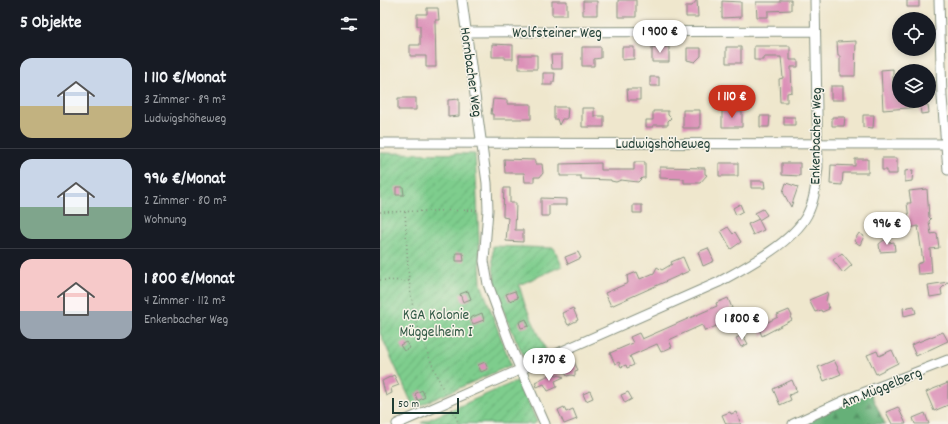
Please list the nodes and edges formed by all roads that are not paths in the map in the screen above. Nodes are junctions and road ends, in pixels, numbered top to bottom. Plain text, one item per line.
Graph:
1 (462, 0) edge
2 (815, 0) edge
3 (939, 0) edge
4 (815, 30) junction
5 (466, 32) junction
6 (380, 143) edge
7 (481, 143) junction
8 (817, 143) junction
9 (945, 144) junction
10 (948, 170) edge
11 (948, 360) edge
12 (521, 370) junction
13 (397, 424) edge
14 (545, 424) edge
15 (793, 424) edge

1 - 5 street, Hornbacher Weg
2 - 4 street, Enkenbacher Weg
3 - 9 street
4 - 5 street, Wolfsteiner Weg
4 - 8 street, Enkenbacher Weg
5 - 7 street, Hornbacher Weg
6 - 7 street, Ludwigshöheweg
7 - 8 street, Ludwigshöheweg
7 - 12 street, Hornbacher Weg
8 - 9 street, Ludwigshöheweg
8 - 12 street, Enkenbacher Weg
9 - 10 street
11 - 15 street, Am Müggelberg
12 - 13 street, Enkenbacher Weg
12 - 14 street, Hornbacher Weg

